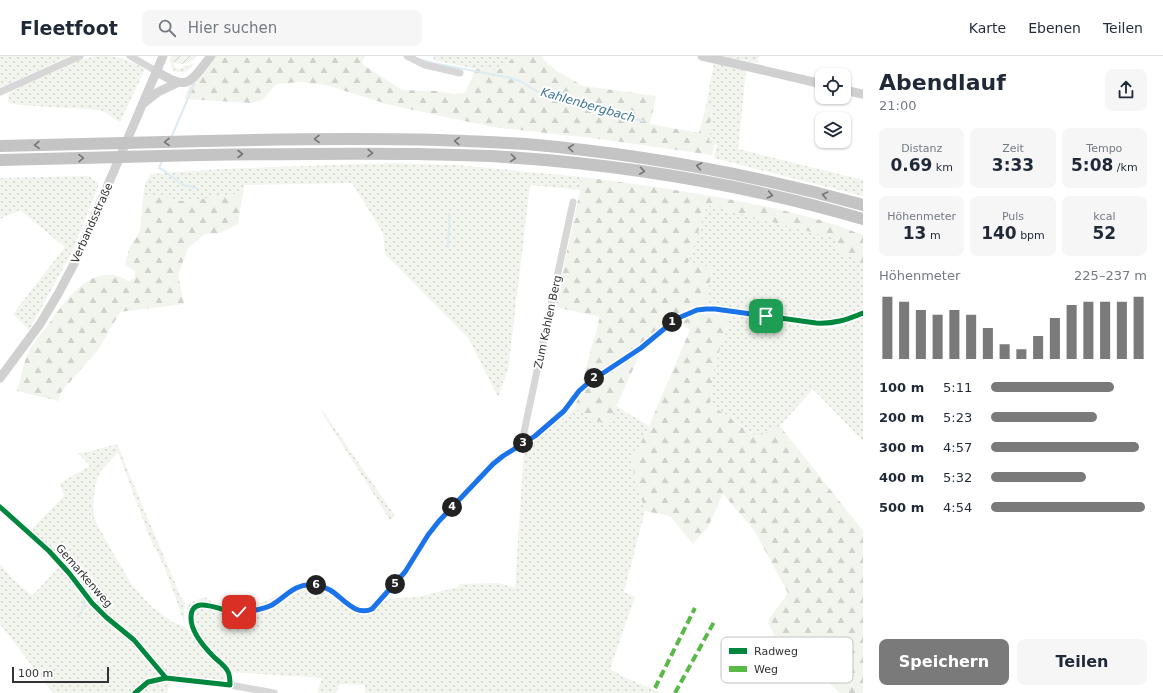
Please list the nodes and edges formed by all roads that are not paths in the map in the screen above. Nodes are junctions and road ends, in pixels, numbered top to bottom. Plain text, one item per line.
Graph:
1 (80, 56) edge
2 (130, 56) edge
3 (163, 56) edge
4 (211, 56) edge
5 (407, 56) edge
6 (702, 56) edge
7 (156, 71) junction
8 (460, 73) dead end
9 (815, 82) edge
10 (177, 83) junction
11 (851, 91) edge
12 (0, 92) edge
13 (863, 94) edge
14 (143, 103) junction
15 (0, 146) edge
16 (0, 160) edge
17 (573, 202) dead end
18 (863, 205) edge
19 (863, 219) edge
20 (863, 313) edge
21 (0, 378) edge
22 (525, 442) junction
23 (0, 507) edge
24 (166, 678) junction
25 (230, 684) junction
26 (240, 690) edge
27 (135, 693) edge
28 (274, 693) edge

1 - 12 street
2 - 7 street
3 - 7 main road, Verbandsstraße
4 - 10 main road
5 - 8 street
6 - 9 main road
7 - 10 main road
7 - 14 main road, Verbandsstraße
10 - 14 main road
11 - 13 main road
14 - 21 main road, Verbandsstraße
18 -> 15 highway, bridge
16 -> 19 highway, bridge
17 - 22 street, Zum Kahlen Berg
20 - 22 street
22 - 25 street
23 - 24 street, Gemarkenweg
24 - 25 street
24 - 27 street
25 - 26 street
26 - 28 street

